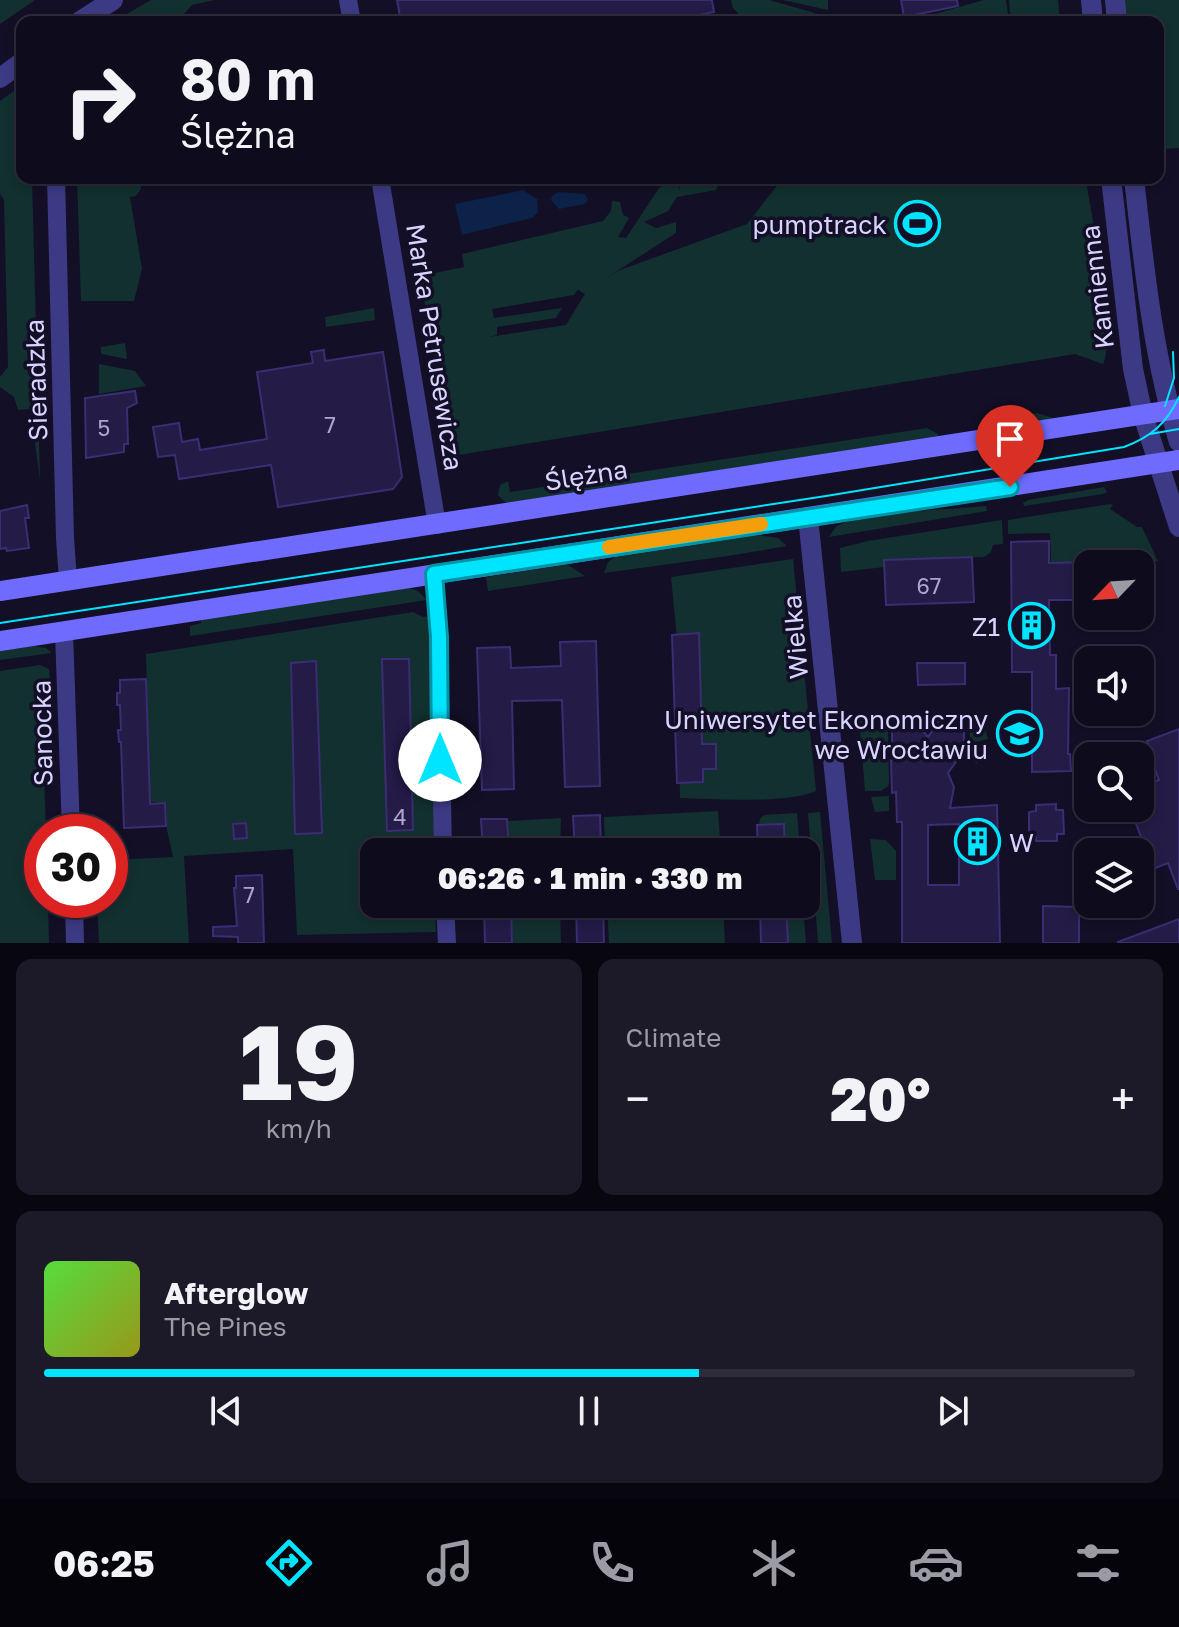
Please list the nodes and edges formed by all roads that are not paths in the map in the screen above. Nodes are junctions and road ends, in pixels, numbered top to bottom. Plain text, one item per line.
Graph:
1 (113, 0) edge
2 (88, 16) edge
3 (56, 184) edge
4 (381, 184) edge
5 (1112, 184) edge
6 (1135, 184) edge
7 (1174, 410) edge
8 (1143, 415) junction
9 (1179, 442) edge
10 (1179, 460) edge
11 (1158, 465) junction
12 (808, 517) junction
13 (437, 525) junction
14 (1179, 527) edge
15 (434, 574) junction
16 (68, 580) junction
17 (0, 591) edge
18 (64, 632) junction
19 (0, 641) edge
20 (70, 814) edge
21 (443, 838) edge
22 (74, 918) edge
23 (446, 918) edge
24 (75, 943) edge
25 (447, 943) edge
26 (852, 943) edge

1 - 2 street
3 - 16 street, Sieradzka
4 - 13 street, Marka Petrusewicza
5 - 8 street, Kamienna
6 - 7 street, Kamienna
7 - 8 main road, Ślężna
7 - 9 street, Kamienna
8 - 11 street, Kamienna
8 - 13 main road, Ślężna
10 - 11 main road
11 - 12 main road
11 - 14 street, Kamienna
12 - 15 main road
12 - 26 street, Wielka
13 - 16 main road, Ślężna
15 - 18 main road
15 - 21 street
16 - 17 main road, Ślężna
18 - 19 main road
18 - 20 street, Sanocka
22 - 24 street
23 - 25 street

